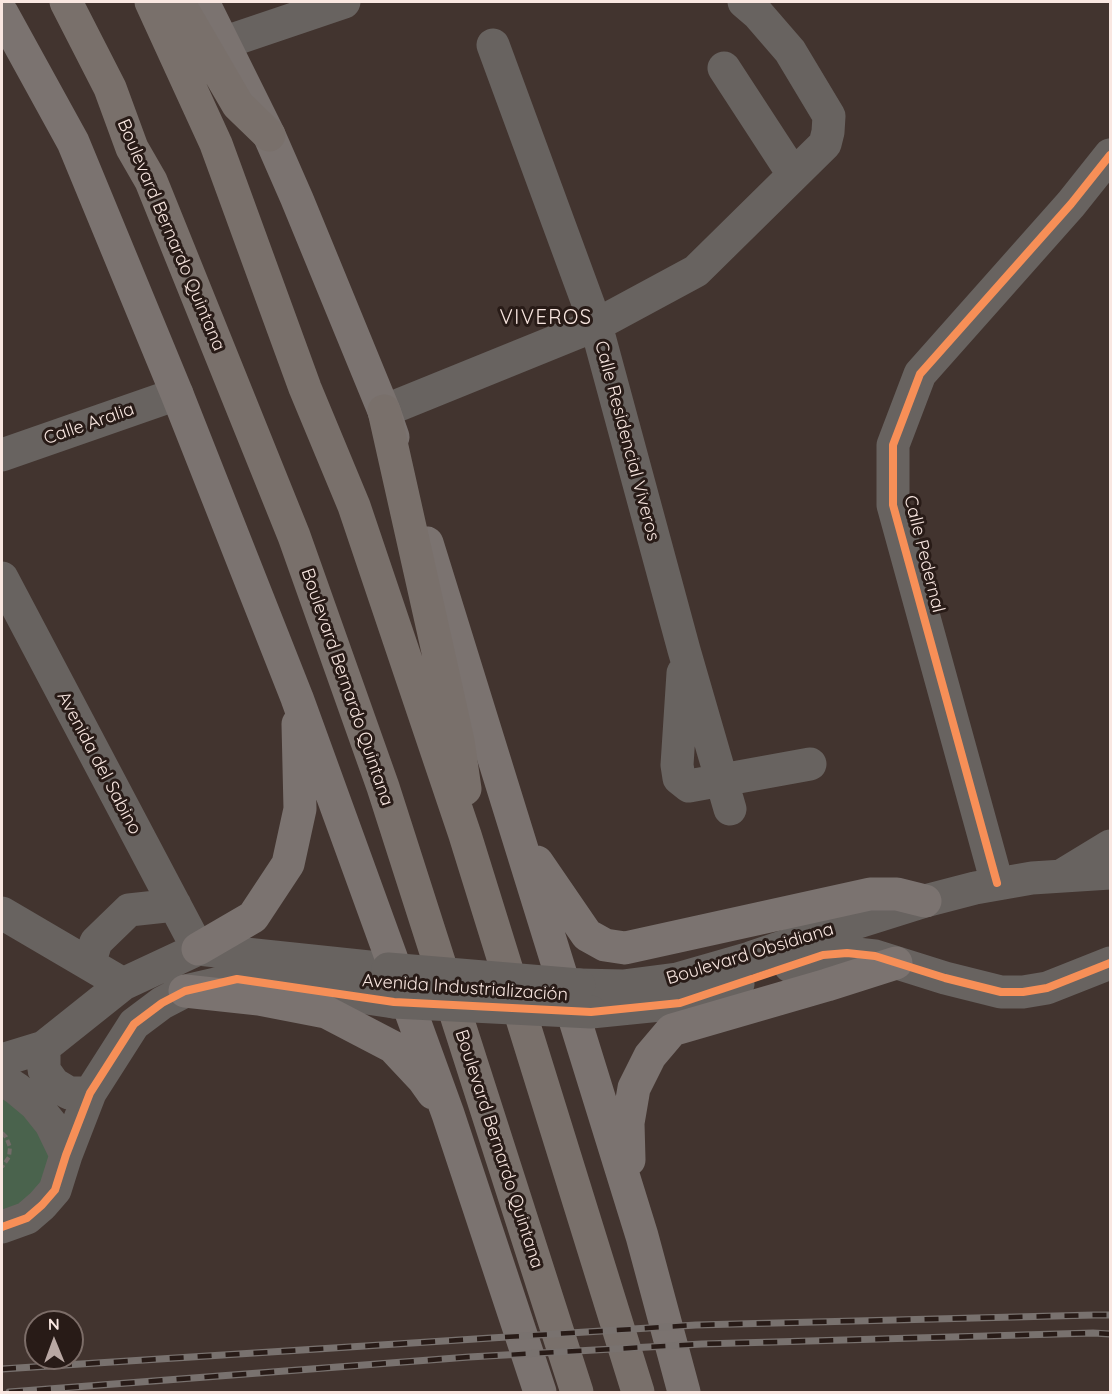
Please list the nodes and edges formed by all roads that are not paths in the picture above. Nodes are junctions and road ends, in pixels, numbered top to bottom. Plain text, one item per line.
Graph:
1 (66, 2) edge
2 (151, 2) edge
3 (178, 2) edge
4 (203, 2) edge
5 (344, 2) edge
6 (744, 2) edge
7 (2, 13) edge
8 (223, 43) junction
9 (493, 45) dead end
10 (724, 68) dead end
11 (268, 135) junction
12 (1110, 155) edge
13 (793, 174) junction
14 (596, 325) junction
15 (177, 394) junction
16 (384, 411) junction
17 (2, 455) edge
18 (6, 599) edge
19 (297, 698) junction
20 (810, 764) dead end
21 (518, 834) junction
22 (465, 835) junction
23 (1107, 864) edge
24 (997, 883) junction
25 (925, 901) junction
26 (175, 905) junction
27 (2, 913) edge
28 (198, 949) junction
29 (896, 963) junction
30 (89, 964) junction
31 (1101, 969) edge
32 (123, 984) junction
33 (184, 991) junction
34 (585, 999) junction
35 (44, 1047) junction
36 (2, 1060) edge
37 (2, 1079) edge
38 (90, 1093) junction
39 (448, 1114) junction
40 (66, 1155) junction
41 (2, 1227) edge
42 (642, 1236) junction
43 (540, 1392) edge
44 (577, 1392) edge
45 (638, 1392) edge
46 (684, 1392) edge

1 - 44 highway, Boulevard Bernardo Quintana
2 - 22 highway
3 - 11 highway
4 - 8 main road
5 - 8 street
6 - 13 street
7 - 15 main road, Boulevard Bernardo Quintana
8 - 11 main road
9 - 14 street, Calle Residencial Viveros
10 - 13 street
11 - 16 main road
12 - 24 street, Calle Pedernal
13 - 14 street
14 - 16 street
14 - 20 street, Calle Residencial Viveros
15 - 17 street, Calle Aralia
15 - 19 main road, Boulevard Bernardo Quintana
16 - 21 main road
16 - 22 highway
18 - 26 street, Avenida del Sabino
19 - 28 main road
19 - 39 main road, Boulevard Bernardo Quintana
21 - 25 main road
21 - 42 main road
22 - 45 highway
23 - 24 street, Boulevard Obsidiana
24 - 25 street, Boulevard Obsidiana
25 - 34 street, Boulevard Obsidiana
26 - 28 street, Avenida del Sabino
26 - 30 street
27 - 30 street
28 - 32 street
28 - 34 street, Boulevard Obsidiana, bridge
29 - 31 street, Boulevard Obsidiana
29 - 34 street, Boulevard Obsidiana
29 - 42 main road
30 - 32 street
32 - 35 street
33 - 34 street, Avenida Industrialización, bridge
33 - 38 street, Avenida Industrialización
33 - 39 main road
35 - 36 street
35 - 38 street
37 - 40 street
38 - 40 street, Avenida Industrialización
39 - 43 main road, Boulevard Bernardo Quintana
40 - 41 street, Avenida Industrialización
42 - 46 main road

